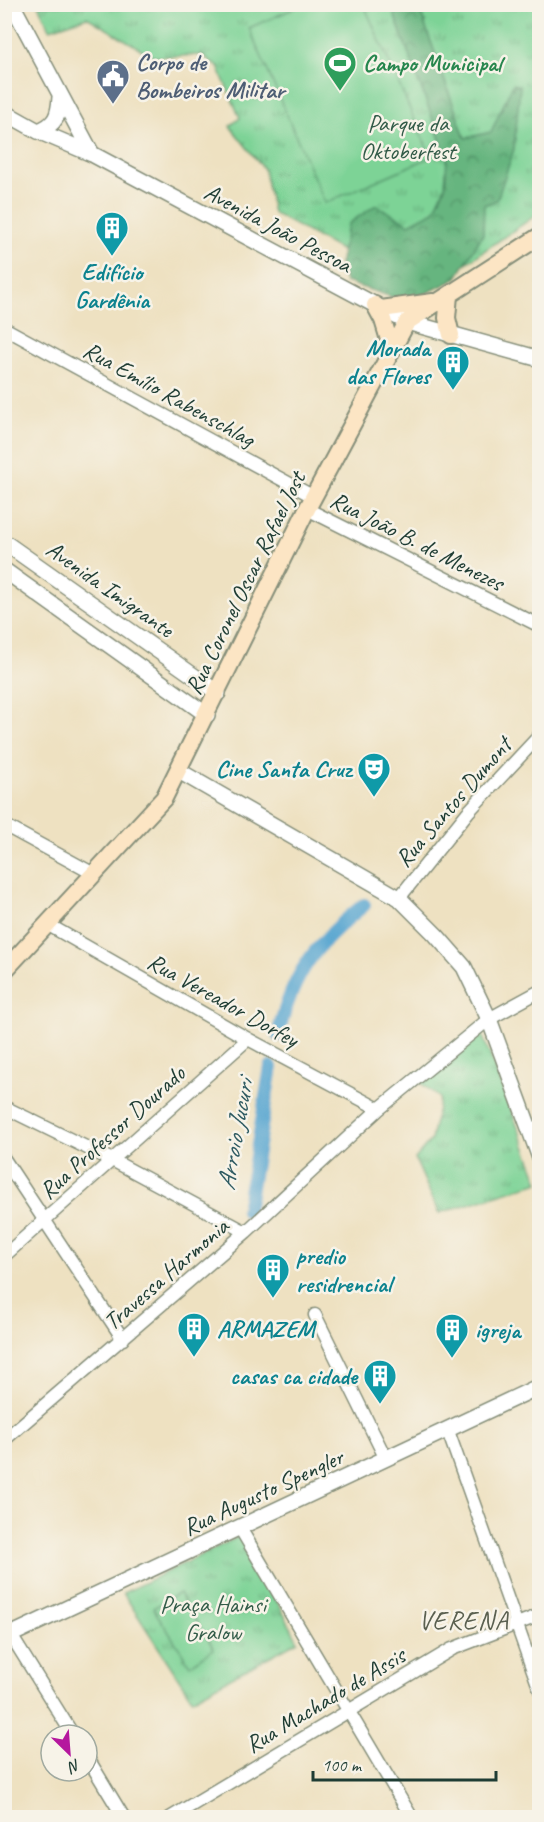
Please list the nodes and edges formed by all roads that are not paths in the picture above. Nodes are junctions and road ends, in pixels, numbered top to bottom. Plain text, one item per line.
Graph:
1 (12, 4) edge
2 (60, 97) junction
3 (4, 112) edge
4 (38, 131) junction
5 (92, 154) junction
6 (540, 236) edge
7 (446, 297) junction
8 (378, 307) junction
9 (407, 322) junction
10 (4, 328) edge
11 (451, 334) junction
12 (392, 350) junction
13 (540, 359) edge
14 (310, 503) junction
15 (4, 542) edge
16 (4, 570) edge
17 (540, 627) edge
18 (159, 652) junction
19 (147, 671) junction
20 (218, 693) junction
21 (207, 715) junction
22 (540, 735) edge
23 (179, 771) junction
24 (4, 825) edge
25 (94, 874) junction
26 (399, 898) junction
27 (47, 924) junction
28 (4, 971) edge
29 (540, 991) edge
30 (489, 1019) junction
31 (248, 1039) junction
32 (4, 1107) edge
33 (379, 1109) junction
34 (540, 1158) edge
35 (4, 1159) edge
36 (112, 1160) junction
37 (45, 1220) junction
38 (246, 1232) junction
39 (4, 1256) edge
40 (315, 1315) dead end
41 (123, 1339) junction
42 (540, 1386) edge
43 (448, 1431) junction
44 (4, 1440) edge
45 (386, 1459) junction
46 (240, 1528) junction
47 (540, 1615) edge
48 (516, 1624) junction
49 (7, 1632) edge
50 (540, 1690) edge
51 (349, 1710) junction
52 (65, 1723) edge
53 (99, 1777) edge
54 (124, 1818) edge
55 (170, 1818) edge
56 (412, 1818) edge

1 - 2 street
2 - 4 street
2 - 5 street
3 - 4 street, Avenida João Pessoa
4 - 5 street, Avenida João Pessoa
5 - 8 street, Avenida João Pessoa
6 - 7 main road, Rua Coronel Oscar Rafael Jost
7 - 8 main road
7 - 9 main road, Rua Coronel Oscar Rafael Jost
7 - 11 main road
8 - 9 street, Avenida João Pessoa
8 - 12 main road
9 - 11 street, Avenida João Pessoa
9 - 12 main road, Rua Coronel Oscar Rafael Jost
10 - 14 street, Rua Emílio Rabenschlag
11 - 13 street, Avenida João Pessoa
12 - 14 main road, Rua Coronel Oscar Rafael Jost
14 - 17 street, Rua João B. de Menezes
14 - 20 main road, Rua Coronel Oscar Rafael Jost
15 - 18 street, Avenida Imigrante
16 - 19 street, Avenida Imigrante
18 - 19 street
18 - 20 street, Avenida Imigrante
19 - 21 street, Avenida Imigrante
20 - 21 main road, Rua Coronel Oscar Rafael Jost
21 - 23 main road, Rua Coronel Oscar Rafael Jost
22 - 26 street, Rua Santos Dumont
23 - 25 main road, Rua Coronel Oscar Rafael Jost
23 - 26 street
24 - 25 street
25 - 27 main road, Rua Coronel Oscar Rafael Jost
26 - 30 street
27 - 28 main road, Rua Coronel Oscar Rafael Jost
27 - 31 street, Rua Vereador Dorfey
29 - 30 street, Travessa Harmonia
30 - 33 street, Travessa Harmonia
30 - 34 street
31 - 33 street, Rua Vereador Dorfey
31 - 36 street, Rua Professor Dourado
32 - 36 street
33 - 38 street, Travessa Harmonia
35 - 37 street
36 - 37 street, Rua Professor Dourado
36 - 38 street
37 - 39 street, Rua Professor Dourado
37 - 41 street
38 - 41 street, Travessa Harmonia
40 - 45 street
41 - 44 street, Travessa Harmonia
42 - 43 street, Rua Augusto Spengler
43 - 45 street, Rua Augusto Spengler
43 - 48 street
45 - 46 street, Rua Augusto Spengler
46 - 49 street, Rua Augusto Spengler
46 - 51 street
47 - 48 street, Rua Machado de Assis
48 - 50 street
48 - 51 street, Rua Machado de Assis
49 - 52 street
51 - 55 street, Rua Machado de Assis
51 - 56 street
53 - 54 street

